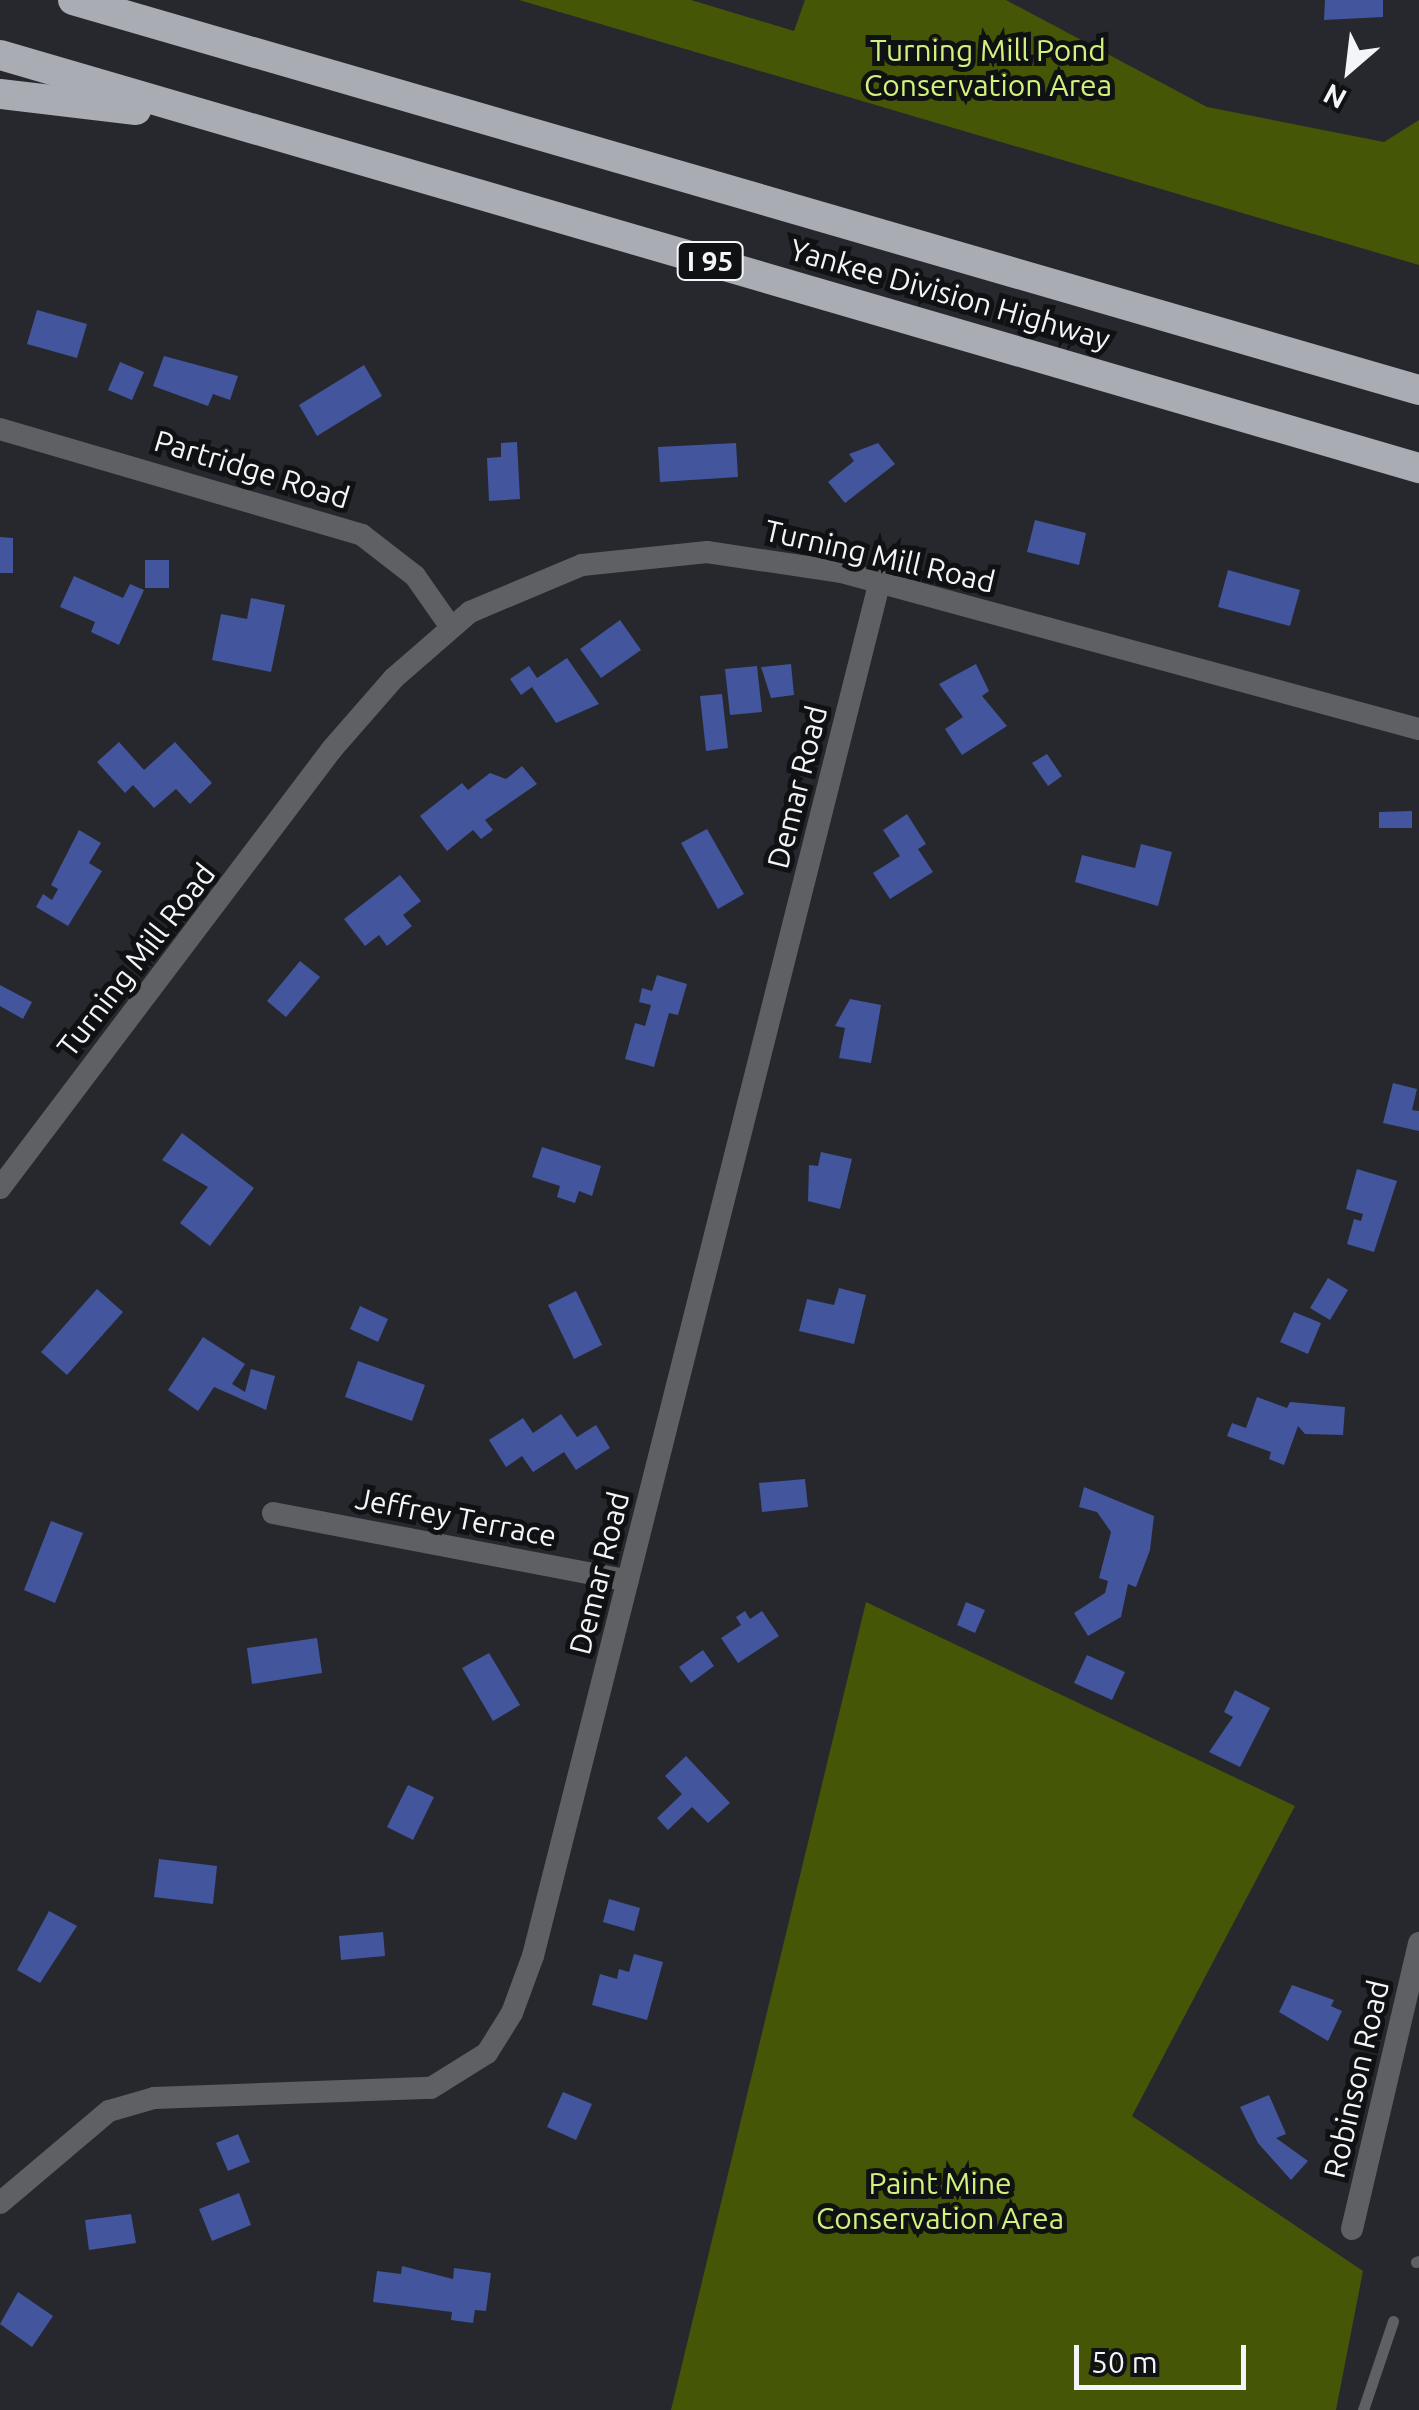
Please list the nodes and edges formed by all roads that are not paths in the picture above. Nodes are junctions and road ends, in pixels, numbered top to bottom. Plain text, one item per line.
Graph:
1 (73, 0) edge
2 (0, 55) edge
3 (0, 94) edge
4 (221, 120) junction
5 (1419, 390) edge
6 (0, 428) edge
7 (1419, 468) edge
8 (880, 582) junction
9 (450, 626) junction
10 (1419, 729) edge
11 (0, 1188) edge
12 (274, 1513) dead end
13 (628, 1581) junction
14 (1419, 1942) edge
15 (0, 2202) edge
16 (1352, 2229) dead end
17 (1394, 2322) dead end
18 (1364, 2410) edge

1 - 5 highway, Yankee Division Highway / I 95
2 - 4 highway, Yankee Division Highway / I 95
3 - 4 highway
4 - 7 highway, Yankee Division Highway / I 95
6 - 9 street, Partridge Road
8 - 9 street, Turning Mill Road
8 - 10 street, Turning Mill Road
8 - 13 street, Demar Road
9 - 11 street, Turning Mill Road
12 - 13 street, Jeffrey Terrace
13 - 15 street, Demar Road
14 - 16 street, Robinson Road
17 - 18 lane

